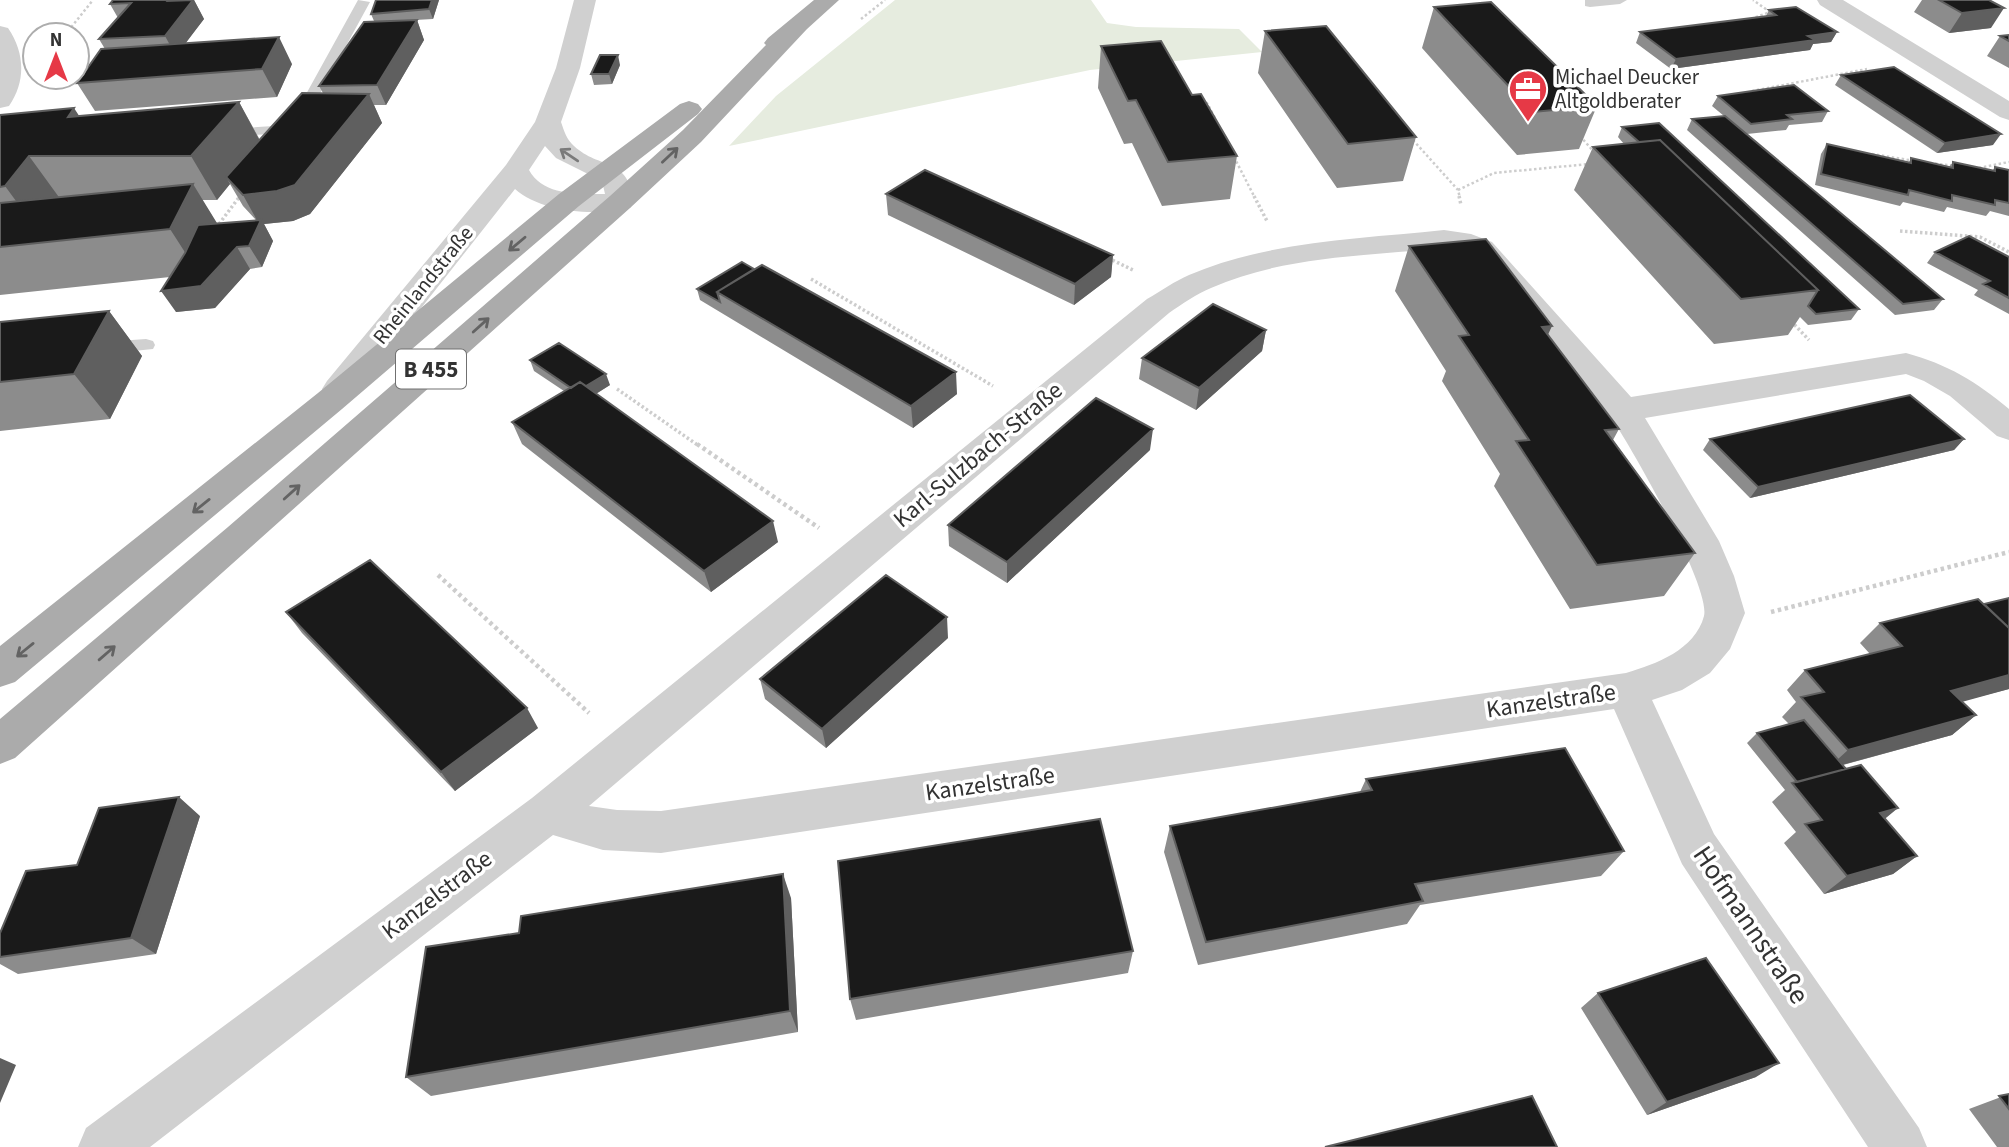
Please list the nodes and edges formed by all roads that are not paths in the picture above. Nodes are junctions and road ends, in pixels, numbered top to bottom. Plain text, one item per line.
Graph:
1 (585, 0) edge
2 (828, 0) edge
3 (1620, 0) edge
4 (1828, 0) edge
5 (363, 2) dead end
6 (1590, 4) dead end
7 (0, 33) edge
8 (0, 101) edge
9 (2009, 112) edge
10 (548, 122) junction
11 (214, 135) edge
12 (516, 170) junction
13 (613, 186) junction
14 (569, 200) junction
15 (146, 345) dead end
16 (79, 350) edge
17 (330, 401) junction
18 (1623, 410) junction
19 (2009, 428) edge
20 (0, 670) edge
21 (1626, 690) junction
22 (0, 745) edge
23 (548, 812) junction
24 (105, 1147) edge
25 (1900, 1147) edge

1 - 10 street, Rheinlandstraße
2 - 13 main road, B 455
3 - 6 lane
4 - 9 street
5 - 11 lane
7 - 8 street
10 - 12 street, Rheinlandstraße
13 -> 10 street
12 - 14 street
12 - 17 street, Rheinlandstraße
13 - 14 street
22 -> 13 main road, B 455
14 -> 17 main road, B 455
15 - 16 lane
17 -> 20 main road, B 455
18 - 19 street
18 - 21 street, Kanzelstraße
18 - 23 street, Karl-Sulzbach-Straße
21 - 23 street, Kanzelstraße
21 - 25 street, Hofmannstraße
23 - 24 street, Kanzelstraße

